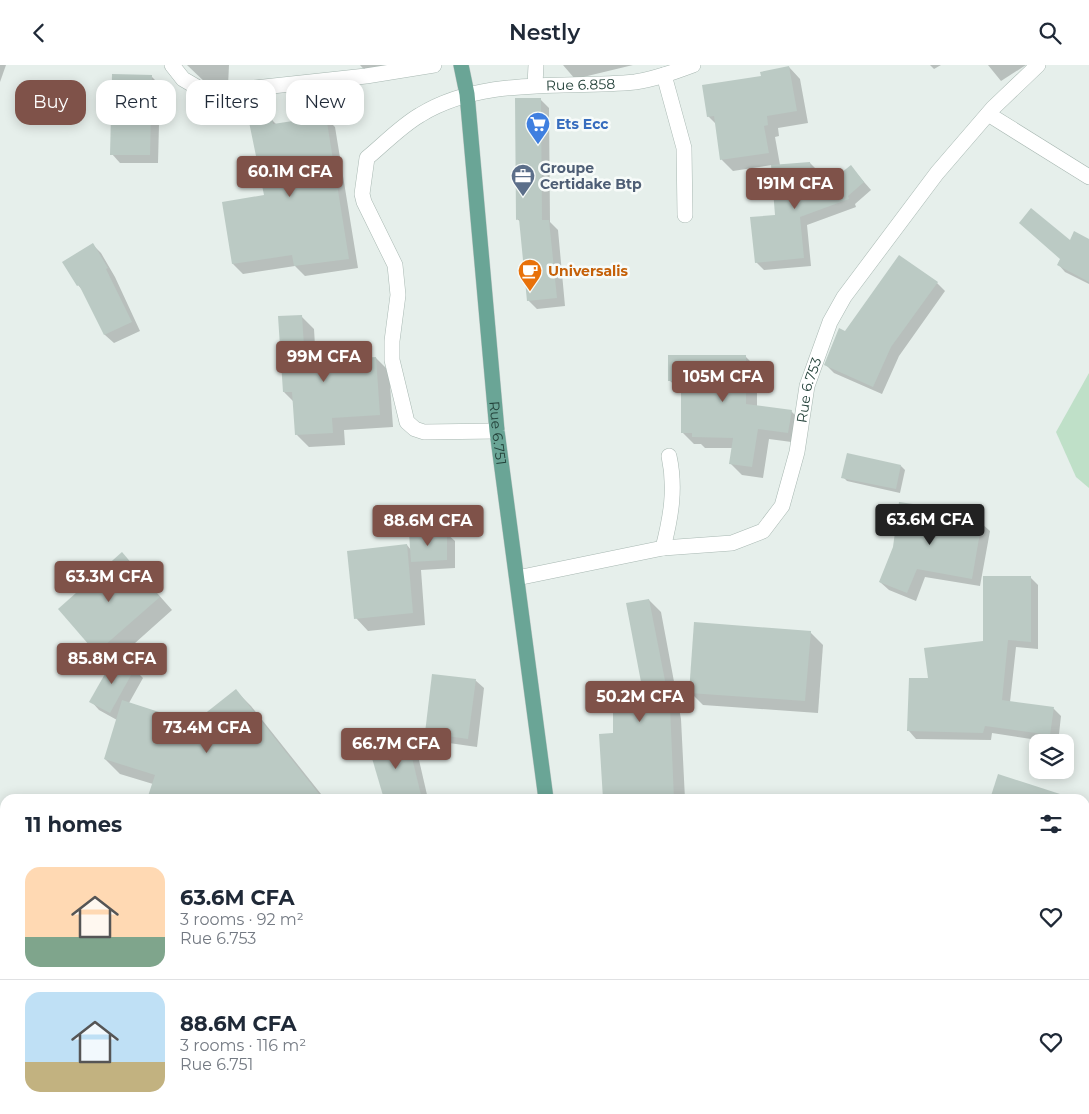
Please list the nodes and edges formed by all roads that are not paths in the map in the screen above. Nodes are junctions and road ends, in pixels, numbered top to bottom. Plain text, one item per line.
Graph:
1 (434, 65) edge
2 (461, 65) edge
3 (536, 65) edge
4 (693, 65) edge
5 (1038, 65) edge
6 (177, 68) edge
7 (664, 75) junction
8 (535, 85) junction
9 (467, 94) junction
10 (988, 114) junction
11 (1089, 177) edge
12 (685, 215) dead end
13 (497, 431) junction
14 (669, 456) dead end
15 (662, 548) junction
16 (517, 579) junction
17 (545, 794) edge

1 - 6 street
2 - 9 main road, Rue 6.751
3 - 8 street
4 - 7 street, Rue 6.858
5 - 10 street, Rue 6.753
7 - 8 street, Rue 6.858
7 - 12 street
8 - 9 street, Rue 6.858
9 - 13 main road, Rue 6.751
9 - 13 street, Rue 6.858
10 - 11 street
10 - 15 street, Rue 6.753
13 - 16 main road, Rue 6.751
14 - 15 street
15 - 16 street, Rue 6.753
16 - 17 main road, Rue 6.751

